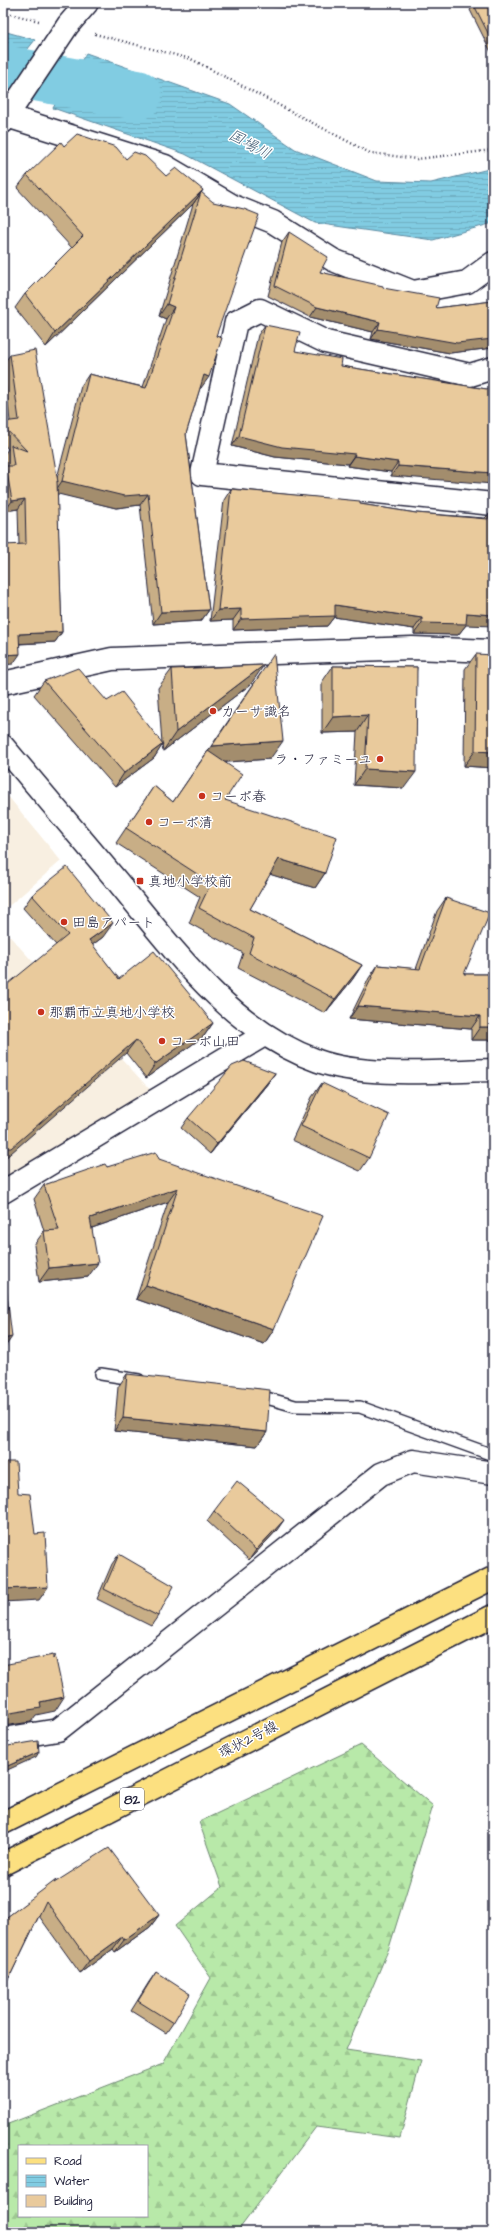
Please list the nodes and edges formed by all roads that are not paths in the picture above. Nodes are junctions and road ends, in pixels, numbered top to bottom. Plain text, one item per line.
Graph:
1 (87, 3) edge
2 (5, 119) edge
3 (493, 264) edge
4 (493, 368) edge
5 (493, 504) edge
6 (493, 651) edge
7 (3, 683) edge
8 (3, 746) edge
9 (264, 1035) junction
10 (493, 1070) edge
11 (3, 1192) edge
12 (101, 1374) dead end
13 (147, 1380) edge
14 (245, 1394) edge
15 (493, 1455) edge
16 (493, 1473) edge
17 (493, 1578) edge
18 (493, 1616) edge
19 (3, 1739) edge
20 (3, 1823) edge
21 (3, 1864) edge

1 - 2 street
2 - 3 street
4 - 5 street
6 - 7 street
8 - 9 street
9 - 10 street
9 - 11 street
12 - 13 lane
14 - 15 lane
16 - 19 street
17 - 20 main road
18 - 21 main road, 環状2号線 / 82

